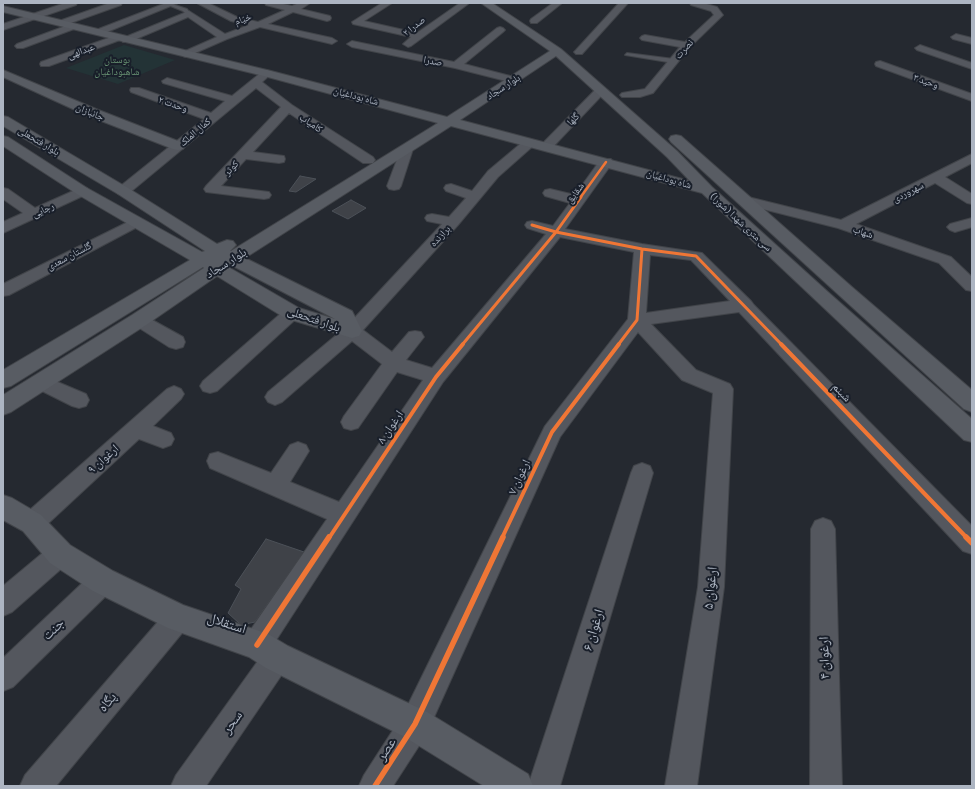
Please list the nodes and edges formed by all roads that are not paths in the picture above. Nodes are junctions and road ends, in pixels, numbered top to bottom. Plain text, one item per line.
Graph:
1 (73, 3) edge
2 (118, 3) edge
3 (170, 3) edge
4 (201, 3) edge
5 (269, 3) edge
6 (306, 3) edge
7 (388, 3) edge
8 (545, 3) edge
9 (624, 3) edge
10 (694, 3) edge
11 (464, 4) edge
12 (557, 4) edge
13 (365, 5) dead end
14 (500, 7) edge
15 (379, 8) junction
16 (290, 9) junction
17 (9, 11) edge
18 (31, 12) junction
19 (188, 14) junction
20 (327, 18) dead end
21 (534, 22) junction
22 (66, 25) junction
23 (258, 25) junction
24 (3, 27) edge
25 (500, 30) dead end
26 (102, 33) junction
27 (48, 36) junction
28 (418, 36) junction
29 (956, 37) dead end
30 (224, 38) junction
31 (646, 38) dead end
32 (60, 39) dead end
33 (122, 39) junction
34 (332, 41) dead end
35 (972, 42) edge
36 (352, 44) dead end
37 (687, 45) junction
38 (20, 46) dead end
39 (920, 48) dead end
40 (55, 51) dead end
41 (557, 51) junction
42 (579, 52) junction
43 (398, 53) junction
44 (186, 54) junction
45 (627, 54) dead end
46 (674, 60) junction
47 (45, 64) dead end
48 (880, 64) dead end
49 (456, 65) junction
50 (972, 66) edge
51 (3, 73) edge
52 (267, 73) junction
53 (514, 80) junction
54 (167, 81) dead end
55 (256, 83) junction
56 (135, 90) dead end
57 (601, 90) junction
58 (626, 95) junction
59 (972, 98) edge
60 (233, 100) junction
61 (288, 107) junction
62 (211, 117) junction
63 (3, 120) edge
64 (449, 121) junction
65 (3, 140) edge
66 (529, 143) junction
67 (178, 146) junction
68 (546, 147) junction
69 (407, 149) junction
70 (672, 154) junction
71 (244, 155) junction
72 (279, 158) dead end
73 (972, 158) edge
74 (368, 160) junction
75 (606, 162) junction
76 (646, 173) junction
77 (936, 177) junction
78 (394, 186) dead end
79 (451, 188) dead end
80 (707, 190) junction
81 (82, 191) junction
82 (123, 191) junction
83 (3, 192) edge
84 (550, 193) dead end
85 (264, 195) dead end
86 (474, 196) junction
87 (579, 200) junction
88 (744, 200) junction
89 (972, 200) edge
90 (303, 207) junction
91 (34, 214) junction
92 (432, 218) dead end
93 (136, 222) junction
94 (453, 222) junction
95 (972, 222) edge
96 (532, 224) dead end
97 (843, 225) junction
98 (955, 227) dead end
99 (3, 228) edge
100 (556, 232) junction
101 (642, 248) junction
102 (217, 259) junction
103 (945, 260) junction
104 (972, 266) edge
105 (972, 286) edge
106 (3, 291) edge
107 (844, 291) junction
108 (821, 296) junction
109 (745, 305) junction
110 (292, 313) junction
111 (139, 320) junction
112 (636, 320) junction
113 (352, 331) junction
114 (415, 337) dead end
115 (176, 342) dead end
116 (393, 363) junction
117 (436, 377) junction
118 (3, 380) edge
119 (41, 382) junction
120 (949, 383) junction
121 (210, 386) dead end
122 (972, 390) edge
123 (174, 394) dead end
124 (275, 397) dead end
125 (79, 400) dead end
126 (972, 403) edge
127 (3, 406) edge
128 (352, 422) dead end
129 (137, 429) junction
130 (972, 433) edge
131 (163, 439) dead end
132 (298, 451) dead end
133 (218, 461) dead end
134 (642, 473) dead end
135 (275, 486) junction
136 (11, 513) edge
137 (343, 515) junction
138 (823, 529) dead end
139 (972, 543) edge
140 (60, 554) junction
141 (103, 581) junction
142 (3, 603) edge
143 (178, 618) junction
144 (267, 651) junction
145 (3, 677) edge
146 (415, 724) junction
147 (514, 785) edge
148 (36, 786) edge
149 (187, 786) edge
150 (375, 786) edge
151 (544, 786) edge
152 (681, 786) edge
153 (826, 786) edge

1 - 18 street
2 - 22 street
3 - 19 lane
3 - 26 street
4 - 23 street
5 - 16 street
6 - 16 street, خیّام
7 - 15 street
8 - 12 street
9 - 42 street
10 - 37 street, نصرت
11 - 28 street, صدرا ۲
12 - 21 street
13 - 15 street
14 - 21 main road, سی متری شهدا (شورا)
14 - 41 main road, سی متری شهدا (شورا)
15 - 28 street
16 - 20 street
16 - 23 street, خیّام
17 - 18 main road, شاه بوداغیان
18 - 22 main road, شاه بوداغیان
18 - 24 street
19 - 30 street
19 - 33 street, عبدالهی
21 - 42 main road, سی متری شهدا (شورا)
22 - 26 main road, شاه بوداغیان
22 - 27 street
23 - 30 street, خیّام
23 - 34 street
25 - 49 street
26 - 33 main road, شاه بوداغیان
26 - 40 street
27 - 32 street
27 - 38 street
28 - 43 street, صدرا ۲
29 - 35 street
30 - 44 street, خیّام
31 - 37 street
33 - 44 main road, شاه بوداغیان
33 - 47 street, عبدالهی
36 - 43 street, صدرا
37 - 46 street, نصرت
39 - 50 street
41 - 53 main road, بلوار سجاد
41 - 57 main road, سی متری شهدا (شورا)
42 - 58 main road, سی متری شهدا (شورا)
43 - 49 street, صدرا
44 - 52 main road, شاه بوداغیان
45 - 46 lane
46 - 58 street, نصرت
48 - 59 street, وحید ۳
49 - 53 street, صدرا
51 - 67 main road, جانبازان
52 - 55 street, کمال الملک
52 - 64 main road, شاه بوداغیان
53 - 64 main road, بلوار سجاد
54 - 60 street
55 - 60 street, کمال الملک
55 - 61 street, کامیاب
56 - 62 street, وحدت ۲
57 - 68 street, گلها
57 - 70 main road, سی متری شهدا (شورا)
58 - 88 main road, سی متری شهدا (شورا)
60 - 62 street, کمال الملک
61 - 71 street, کوثر
61 - 74 street, کامیاب
62 - 67 street, کمال الملک
63 - 82 main road, بلوار فتحعلی
64 - 66 main road, شاه بوداغیان
64 - 69 main road, بلوار سجاد
64 - 74 main road, بلوار سجاد
65 - 81 main road, بلوار فتحعلی
66 - 68 main road, شاه بوداغیان
66 - 86 street, برازنده
67 - 82 street, کمال الملک
68 - 75 main road, شاه بوداغیان
69 - 78 street
69 - 90 main road, بلوار سجاد
70 - 76 main road
70 - 80 main road, سی متری شهدا (شورا)
71 - 72 street
71 - 85 street, کوثر
73 - 77 street, سهروردی
74 - 90 main road, بلوار سجاد
75 - 76 main road, شاه بوداغیان
75 - 87 street, شقایق
76 - 80 main road, شاه بوداغیان
77 - 89 street
77 - 97 street, سهروردی
79 - 86 street
80 - 108 main road, سی متری شهدا (شورا)
81 - 91 street, رجایی
81 - 93 main road, بلوار فتحعلی
82 - 102 main road, بلوار فتحعلی
83 - 91 street
84 - 87 street
86 - 94 street, برازنده
87 - 100 street, شقایق
88 - 97 street, شهاب
88 - 107 main road, سی متری شهدا (شورا)
90 - 102 main road, بلوار سجاد
91 - 99 street, رجایی
92 - 94 street
93 - 102 main road, بلوار فتحعلی
93 - 106 street, گلستان سعدی
94 - 113 street, برازنده
95 - 98 street
96 - 100 street
97 - 103 street, شهاب
100 - 101 street
100 - 117 street, ارغوان ۸
101 - 109 street, شبنم
101 - 112 street
102 - 110 main road, بلوار فتحعلی
102 - 111 main road, بلوار سجاد
102 - 113 main road, بلوار فتحعلی
102 - 118 main road, بلوار سجاد
103 - 104 street
103 - 105 street, شهاب
107 - 108 main road
107 - 120 main road, سی متری شهدا (شورا)
108 - 130 main road, سی متری شهدا (شورا)
109 - 112 street
109 - 139 street, شبنم
110 - 113 main road, بلوار فتحعلی
110 - 121 street
111 - 115 street
111 - 119 main road, بلوار سجاد
112 - 146 street, ارغوان ۷
112 - 152 street, ارغوان ۵
113 - 116 street
113 - 124 street, برازنده
114 - 116 street
116 - 117 street
116 - 128 street
117 - 137 street, ارغوان ۸
119 - 125 street
119 - 127 main road, بلوار سجاد
120 - 122 street
120 - 126 main road, سی متری شهدا (شورا)
123 - 129 street, ارغوان ۹
129 - 131 street
129 - 136 street, ارغوان ۹
132 - 135 street
133 - 135 street
134 - 151 street, ارغوان ۶
135 - 137 street
136 - 140 main road, استقلال
137 - 144 street, ارغوان ۸
138 - 153 street, ارغوان ۴
140 - 141 main road, استقلال
140 - 142 street
141 - 143 main road, استقلال
141 - 145 street, جنت
143 - 144 main road, استقلال
143 - 148 street, پگاه
144 - 146 main road, استقلال
144 - 149 street, سحر
146 - 147 main road, استقلال
146 - 150 street, عصر

